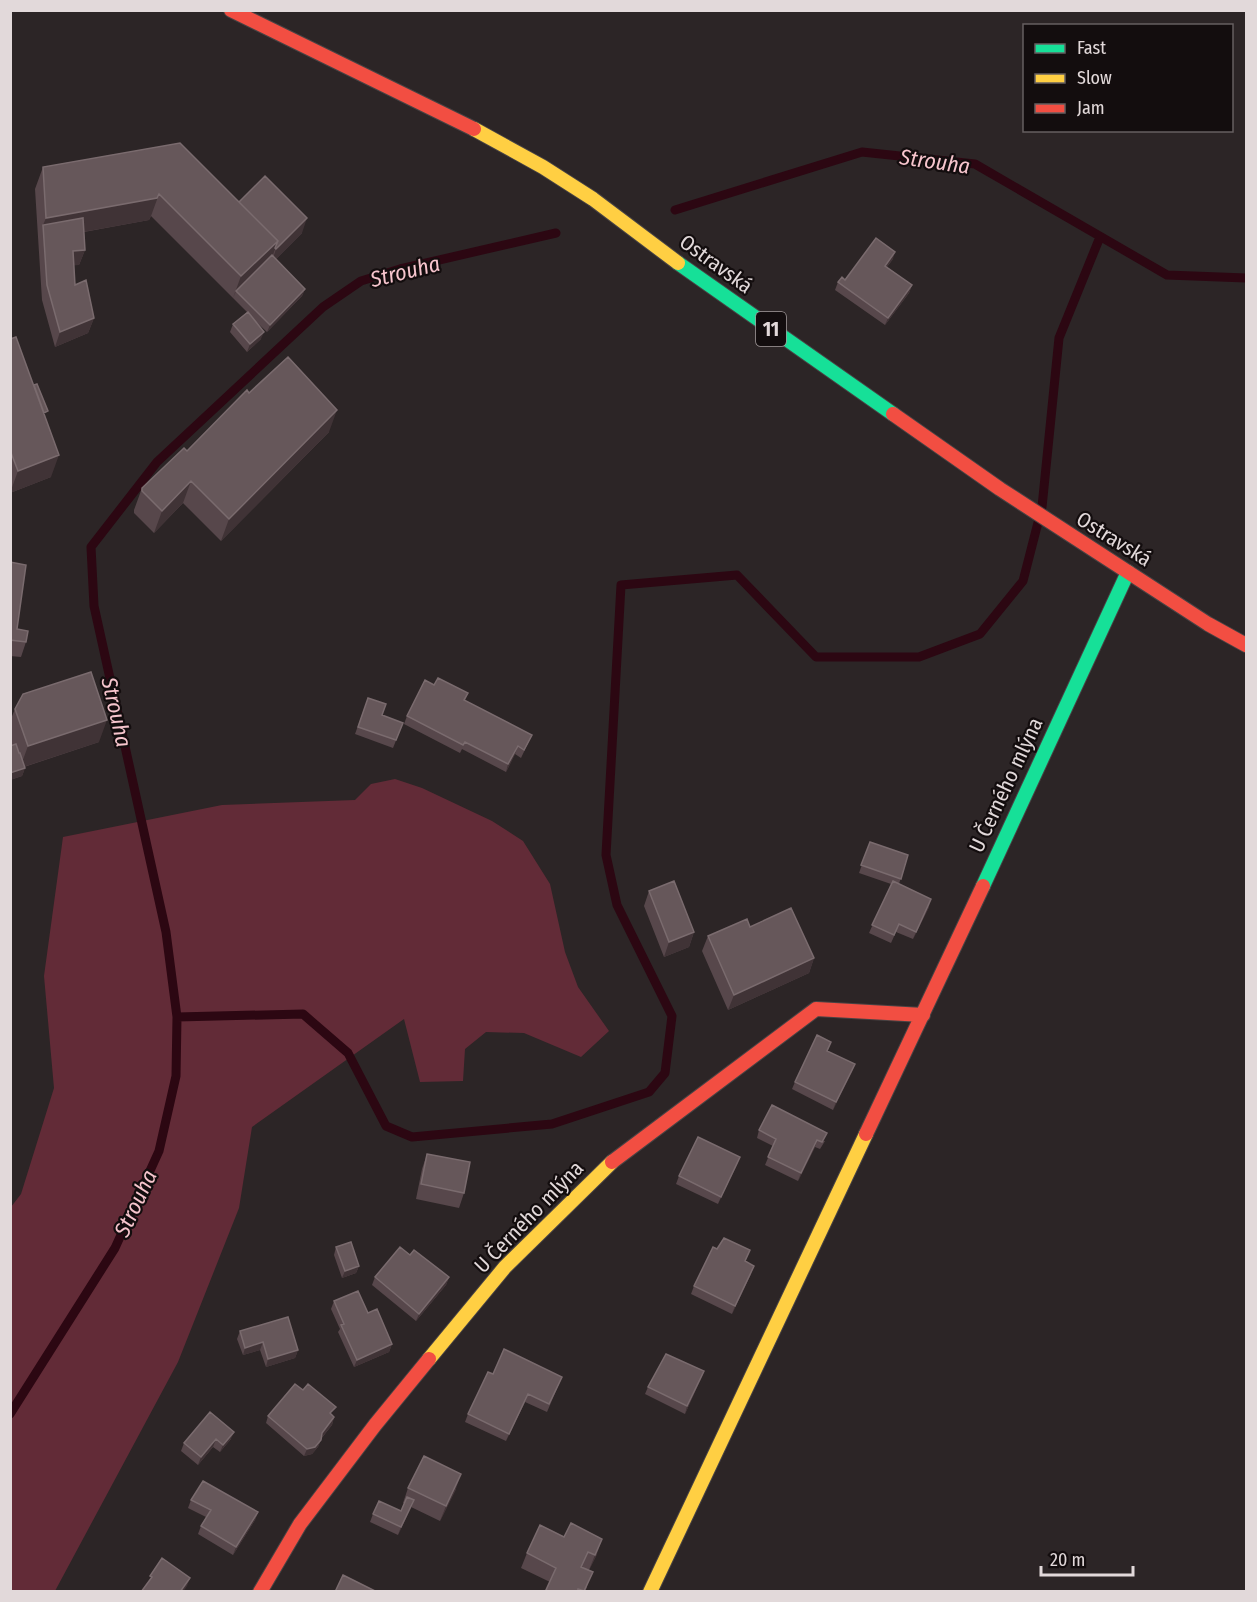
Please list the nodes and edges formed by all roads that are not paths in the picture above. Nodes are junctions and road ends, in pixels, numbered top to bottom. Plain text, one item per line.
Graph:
1 (231, 10) edge
2 (1128, 572) junction
3 (1246, 645) edge
4 (923, 1015) junction
5 (260, 1592) edge
6 (650, 1592) edge

1 - 2 street, Ostravská / 11
2 - 3 street, Ostravská / 11
2 - 4 street, U Černého mlýna
4 - 5 street, U Černého mlýna
4 - 6 street, U Černého mlýna

